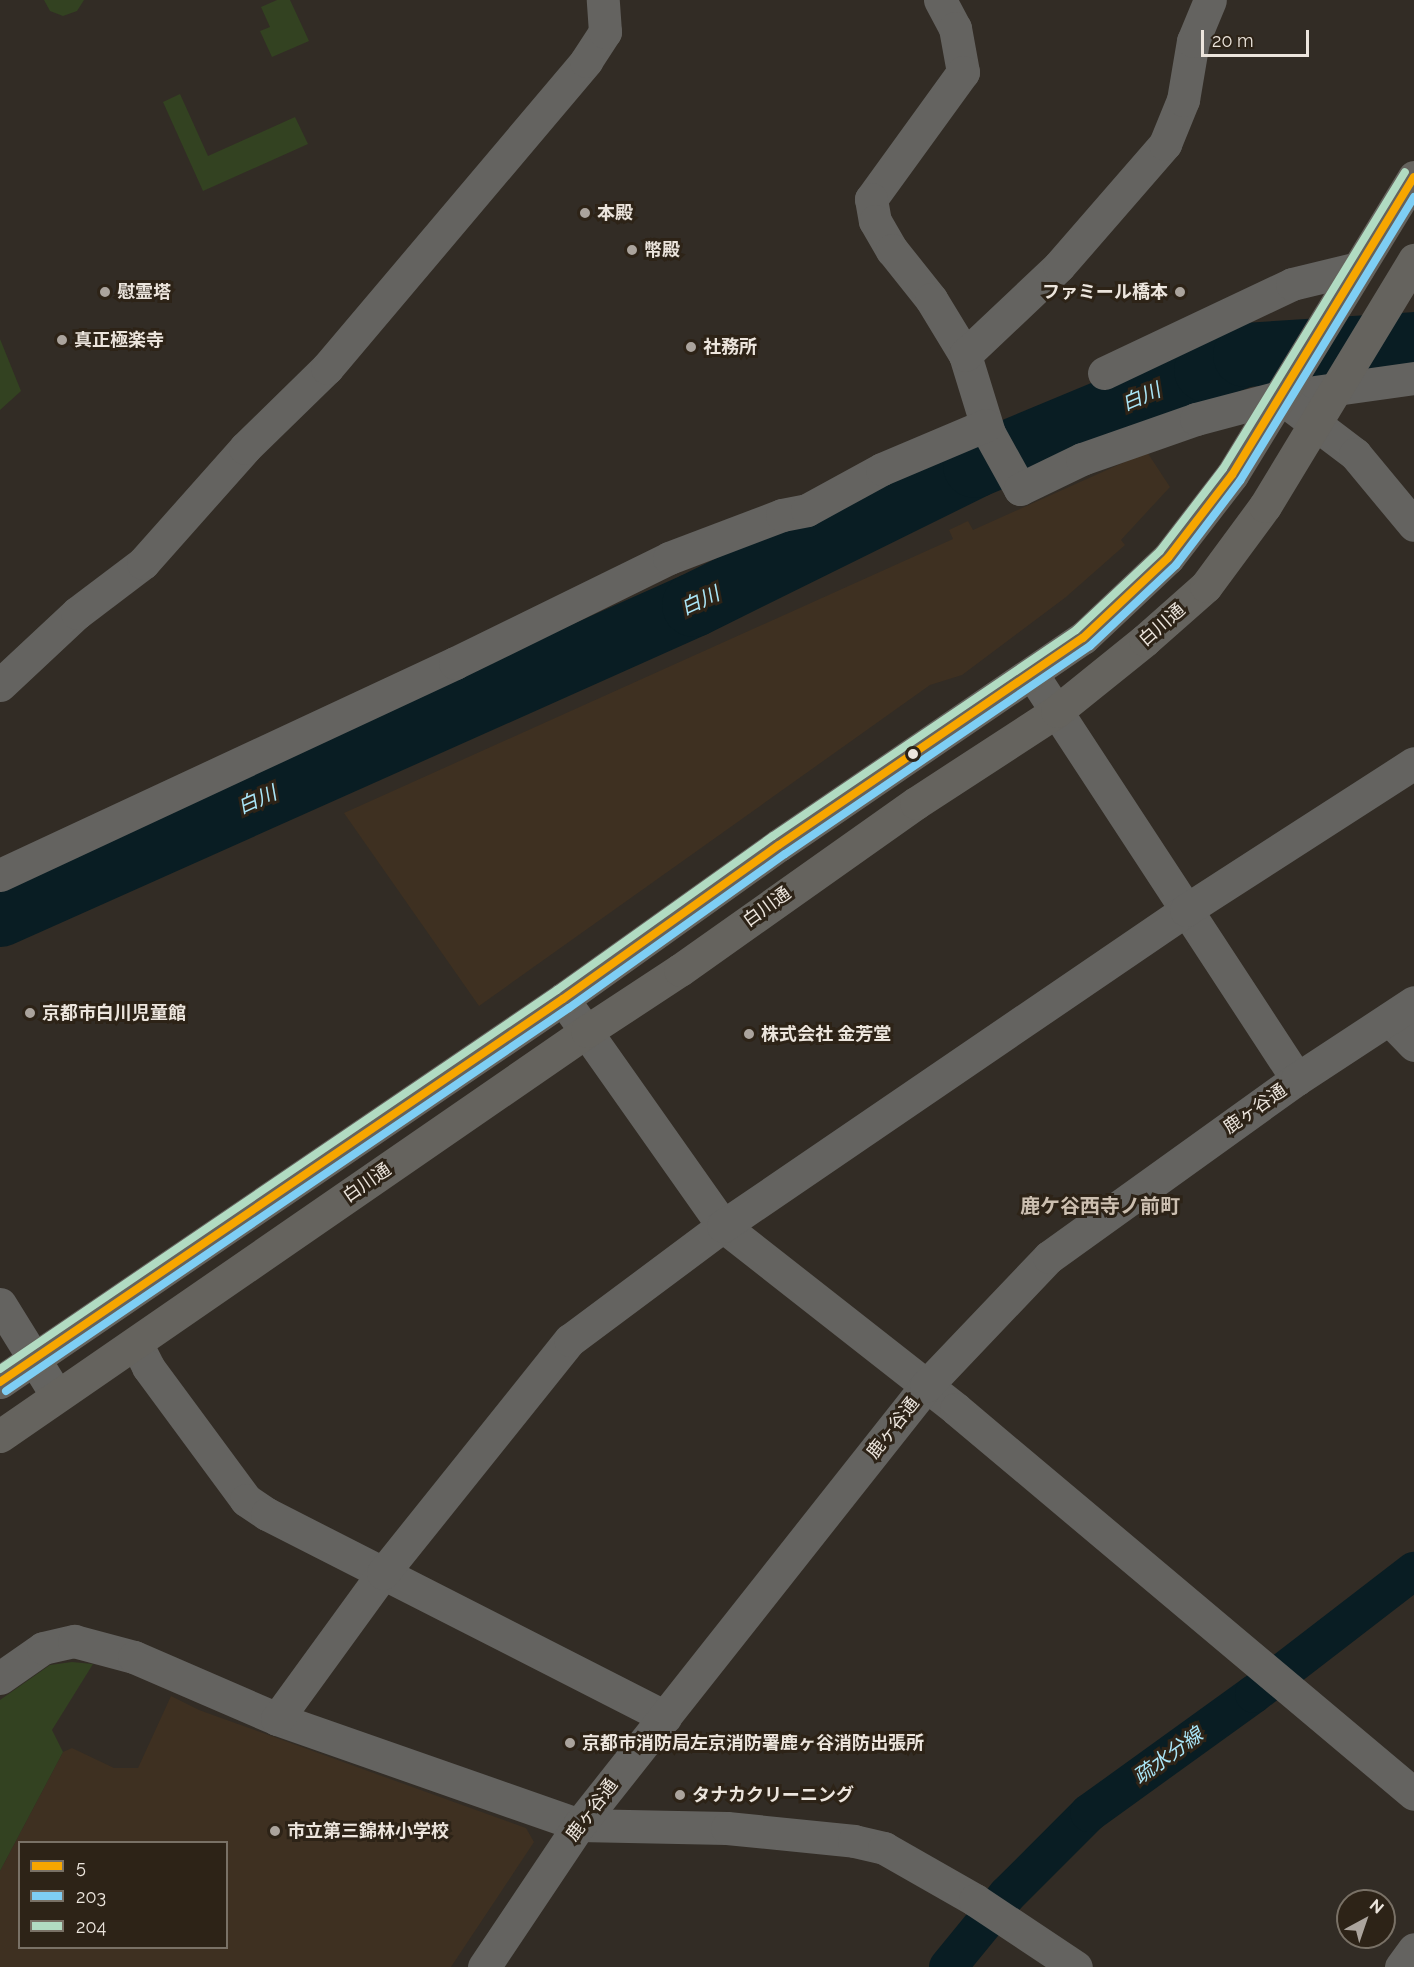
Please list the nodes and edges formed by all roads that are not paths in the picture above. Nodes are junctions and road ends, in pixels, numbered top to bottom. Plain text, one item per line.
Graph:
1 (603, 0) edge
2 (940, 0) edge
3 (1210, 0) edge
4 (1414, 177) edge
5 (1414, 260) edge
6 (1358, 268) junction
7 (965, 355) junction
8 (1104, 373) dead end
9 (1414, 378) edge
10 (1340, 379) junction
11 (1285, 388) junction
12 (1314, 423) junction
13 (988, 429) junction
14 (1414, 525) edge
15 (1032, 674) junction
16 (0, 685) edge
17 (1057, 711) junction
18 (1414, 763) edge
19 (0, 875) edge
20 (1186, 910) junction
21 (563, 999) junction
22 (1401, 1011) edge
23 (586, 1031) junction
24 (1414, 1045) edge
25 (1297, 1079) junction
26 (723, 1226) junction
27 (0, 1304) edge
28 (136, 1342) junction
29 (34, 1358) junction
30 (0, 1382) edge
31 (926, 1386) junction
32 (57, 1396) junction
33 (0, 1436) edge
34 (382, 1573) junction
35 (0, 1678) edge
36 (665, 1717) junction
37 (277, 1719) junction
38 (1414, 1794) edge
39 (579, 1825) junction
40 (1414, 1949) edge
41 (484, 1967) edge
42 (1076, 1967) edge
43 (1401, 1967) edge

1 - 16 street
2 - 7 street
3 - 7 street
4 - 6 main road
5 - 10 main road, 白川通
6 - 8 street
6 - 11 main road
7 - 13 street
9 - 10 street
10 - 11 street
10 - 12 main road, 白川通
11 - 12 street
11 - 13 street
11 - 15 main road
12 - 14 street
12 - 17 main road, 白川通
13 - 19 street
15 - 17 street
15 - 21 main road
17 - 20 street
17 - 23 main road, 白川通
18 - 20 street
20 - 25 street
20 - 26 street
21 - 23 street
21 - 29 main road
22 - 24 street
22 - 25 street, 鹿ヶ谷通
23 - 26 street
23 - 28 main road, 白川通
25 - 31 street, 鹿ヶ谷通
26 - 31 street
26 - 34 street
27 - 29 street
28 - 32 main road, 白川通
28 - 34 street
29 - 30 main road
29 - 32 street
31 - 36 street, 鹿ヶ谷通
31 - 38 street
32 - 33 main road, 白川通
34 - 36 street
34 - 37 street
35 - 37 street
36 - 39 street, 鹿ヶ谷通
37 - 39 street
39 - 41 street, 鹿ヶ谷通
39 - 42 street
40 - 43 street

